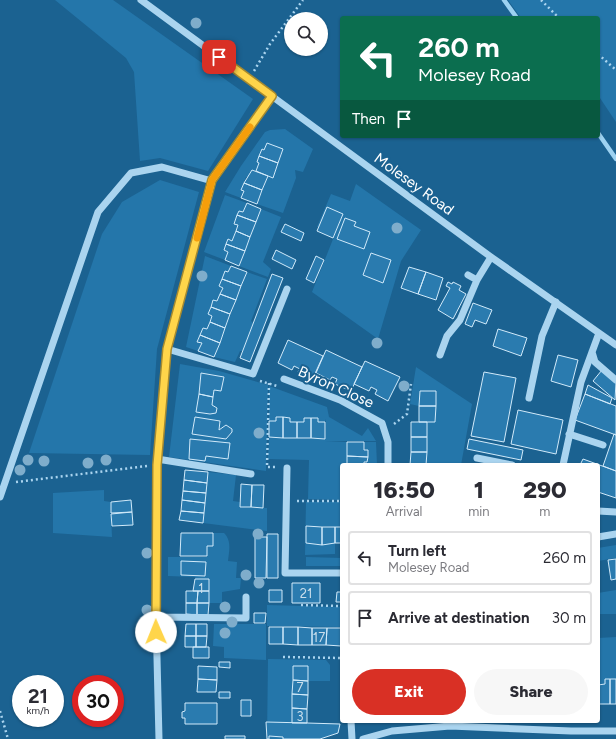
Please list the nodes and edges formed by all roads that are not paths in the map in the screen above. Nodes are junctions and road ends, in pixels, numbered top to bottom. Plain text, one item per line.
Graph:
1 (141, 0) edge
2 (272, 96) junction
3 (212, 180) junction
4 (491, 257) junction
5 (468, 275) dead end
6 (477, 280) junction
7 (287, 289) dead end
8 (556, 302) junction
9 (599, 333) junction
10 (616, 345) edge
11 (167, 349) junction
12 (592, 351) junction
13 (440, 355) dead end
14 (284, 379) road end
15 (616, 380) edge
16 (529, 398) dead end
17 (569, 434) junction
18 (603, 445) dead end
19 (477, 458) dead end
20 (157, 462) junction
21 (388, 463) edge
22 (502, 463) edge
23 (563, 463) edge
24 (287, 468) road end
25 (251, 474) dead end
26 (0, 497) edge
27 (600, 511) edge
28 (616, 512) edge
29 (616, 534) edge
30 (600, 537) edge
31 (340, 572) edge
32 (246, 598) dead end
33 (156, 617) junction
34 (351, 723) edge
35 (616, 731) edge
36 (159, 739) edge
37 (352, 739) edge
38 (363, 739) edge

1 - 2 street, Molesey Road
2 - 3 street
2 - 4 street, Molesey Road
3 - 11 street
3 - 26 street
4 - 6 street
4 - 8 street, Molesey Road
5 - 6 street
6 - 13 street
7 - 11 street
8 - 9 street, Molesey Road
8 - 16 street
9 - 10 street, Molesey Road
9 - 12 street
11 - 20 street
12 - 15 street
12 - 17 street
14 - 21 street, Byron Close
17 - 18 street
17 - 23 street
19 - 22 street
20 - 25 street
20 - 33 street
24 - 31 street
27 - 28 street
29 - 30 street
32 - 33 street
33 - 36 street
34 - 37 street
35 - 38 street

